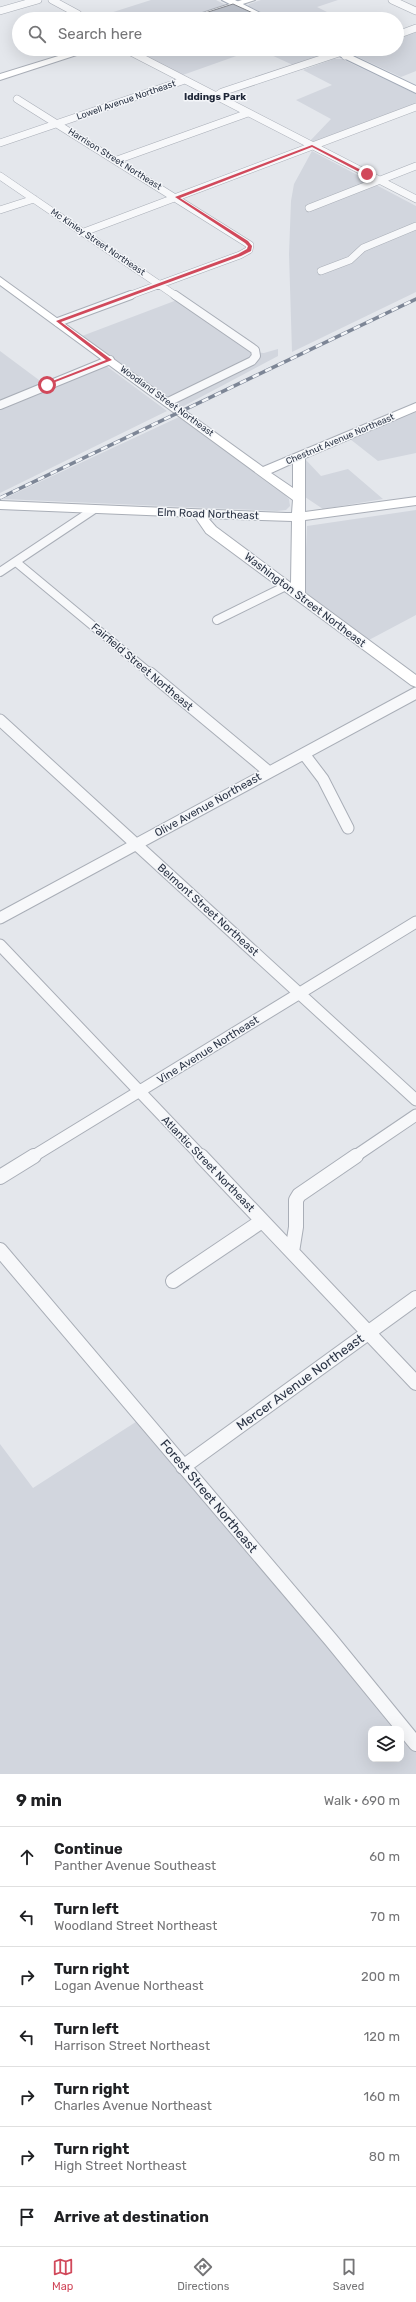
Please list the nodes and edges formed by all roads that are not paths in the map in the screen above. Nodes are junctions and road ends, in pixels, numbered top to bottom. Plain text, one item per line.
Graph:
1 (38, 0) edge
2 (52, 0) edge
3 (252, 0) edge
4 (392, 0) edge
5 (232, 2) edge
6 (416, 10) edge
7 (0, 11) edge
8 (74, 12) edge
9 (206, 12) edge
10 (253, 12) edge
11 (416, 28) edge
12 (404, 32) edge
13 (68, 56) edge
14 (139, 56) edge
15 (333, 56) edge
16 (344, 56) edge
17 (0, 77) edge
18 (185, 80) junction
19 (416, 90) edge
20 (216, 96) junction
21 (17, 99) dead end
22 (416, 106) edge
23 (248, 113) junction
24 (59, 123) junction
25 (0, 144) edge
26 (312, 146) junction
27 (117, 160) junction
28 (416, 166) edge
29 (0, 176) edge
30 (379, 180) junction
31 (176, 197) junction
32 (34, 199) junction
33 (416, 199) edge
34 (309, 208) dead end
35 (0, 210) edge
36 (416, 226) edge
37 (84, 232) junction
38 (321, 271) dead end
39 (0, 280) edge
40 (160, 284) junction
41 (58, 322) junction
42 (110, 360) junction
43 (168, 402) junction
44 (0, 405) edge
45 (416, 407) edge
46 (299, 456) junction
47 (264, 471) junction
48 (299, 499) junction
49 (416, 501) edge
50 (0, 505) edge
51 (93, 510) junction
52 (199, 514) junction
53 (299, 517) junction
54 (16, 562) junction
55 (0, 572) edge
56 (286, 586) junction
57 (298, 595) junction
58 (217, 620) dead end
59 (416, 682) edge
60 (416, 693) edge
61 (0, 720) edge
62 (304, 754) junction
63 (269, 772) junction
64 (348, 828) dead end
65 (136, 844) junction
66 (0, 918) edge
67 (416, 922) edge
68 (0, 945) edge
69 (300, 993) junction
70 (139, 1092) junction
71 (416, 1100) edge
72 (416, 1115) edge
73 (0, 1177) edge
74 (262, 1221) junction
75 (0, 1250) edge
76 (292, 1252) junction
77 (173, 1281) dead end
78 (416, 1298) edge
79 (368, 1332) junction
80 (416, 1383) edge
81 (183, 1467) junction
82 (416, 1744) edge

1 - 7 street
2 - 8 street
3 - 5 street
4 - 6 street
5 - 9 street
5 - 10 main road
11 - 12 street
13 - 17 street
14 - 18 street
15 - 20 street
16 - 19 main road
18 - 20 street
18 - 24 street, Lowell Avenue Northeast
20 - 23 street
21 - 24 street, Harrison Street Northeast
22 - 26 street
23 - 26 street
23 - 27 street
24 - 25 street, Lowell Avenue Northeast
24 - 27 street, Harrison Street Northeast
26 - 30 street
26 - 31 street
27 - 31 street, Harrison Street Northeast
28 - 30 street
29 - 32 street, Mc Kinley Street Northeast
30 - 33 street
30 - 34 street
31 - 37 street
31 - 40 street, Harrison Street Northeast
32 - 35 street
32 - 37 street, Mc Kinley Street Northeast
36 - 38 street
37 - 40 street, Mc Kinley Street Northeast
39 - 41 street, Woodland Street Northeast
40 - 41 street
40 - 43 street, Mc Kinley Street Northeast
41 - 42 street, Woodland Street Northeast
42 - 43 street, Woodland Street Northeast
42 - 44 street
43 - 47 street, Woodland Street Northeast
45 - 46 street, Chestnut Avenue Northeast
46 - 47 street, Chestnut Avenue Northeast
46 - 48 street
47 - 48 street, Woodland Street Northeast
48 - 53 street
49 - 53 street, Elm Road Northeast
50 - 51 street, Elm Road Northeast
51 - 52 street, Elm Road Northeast
51 - 54 street
52 - 53 street, Elm Road Northeast
52 - 56 street, Washington Street Northeast
53 - 57 street
54 - 55 street
54 - 63 street, Fairfield Street Northeast
56 - 57 street, Washington Street Northeast
56 - 58 street
57 - 59 street, Washington Street Northeast
60 - 62 street, Olive Avenue Northeast
61 - 65 street, Belmont Street Northeast
62 - 63 street, Olive Avenue Northeast
62 - 64 street
63 - 65 street, Olive Avenue Northeast
65 - 66 street, Olive Avenue Northeast
65 - 69 street, Belmont Street Northeast
67 - 69 street, Vine Avenue Northeast
68 - 70 street, Atlantic Street Northeast
69 - 70 street, Vine Avenue Northeast
69 - 71 street, Belmont Street Northeast
70 - 73 street, Vine Avenue Northeast
70 - 74 street, Atlantic Street Northeast
72 - 76 street
74 - 76 street, Atlantic Street Northeast
74 - 77 street
75 - 81 street, Forest Street Northeast
76 - 79 street, Atlantic Street Northeast
78 - 79 street, Mercer Avenue Northeast
79 - 80 street, Atlantic Street Northeast
79 - 81 street, Mercer Avenue Northeast
81 - 82 street, Forest Street Northeast

